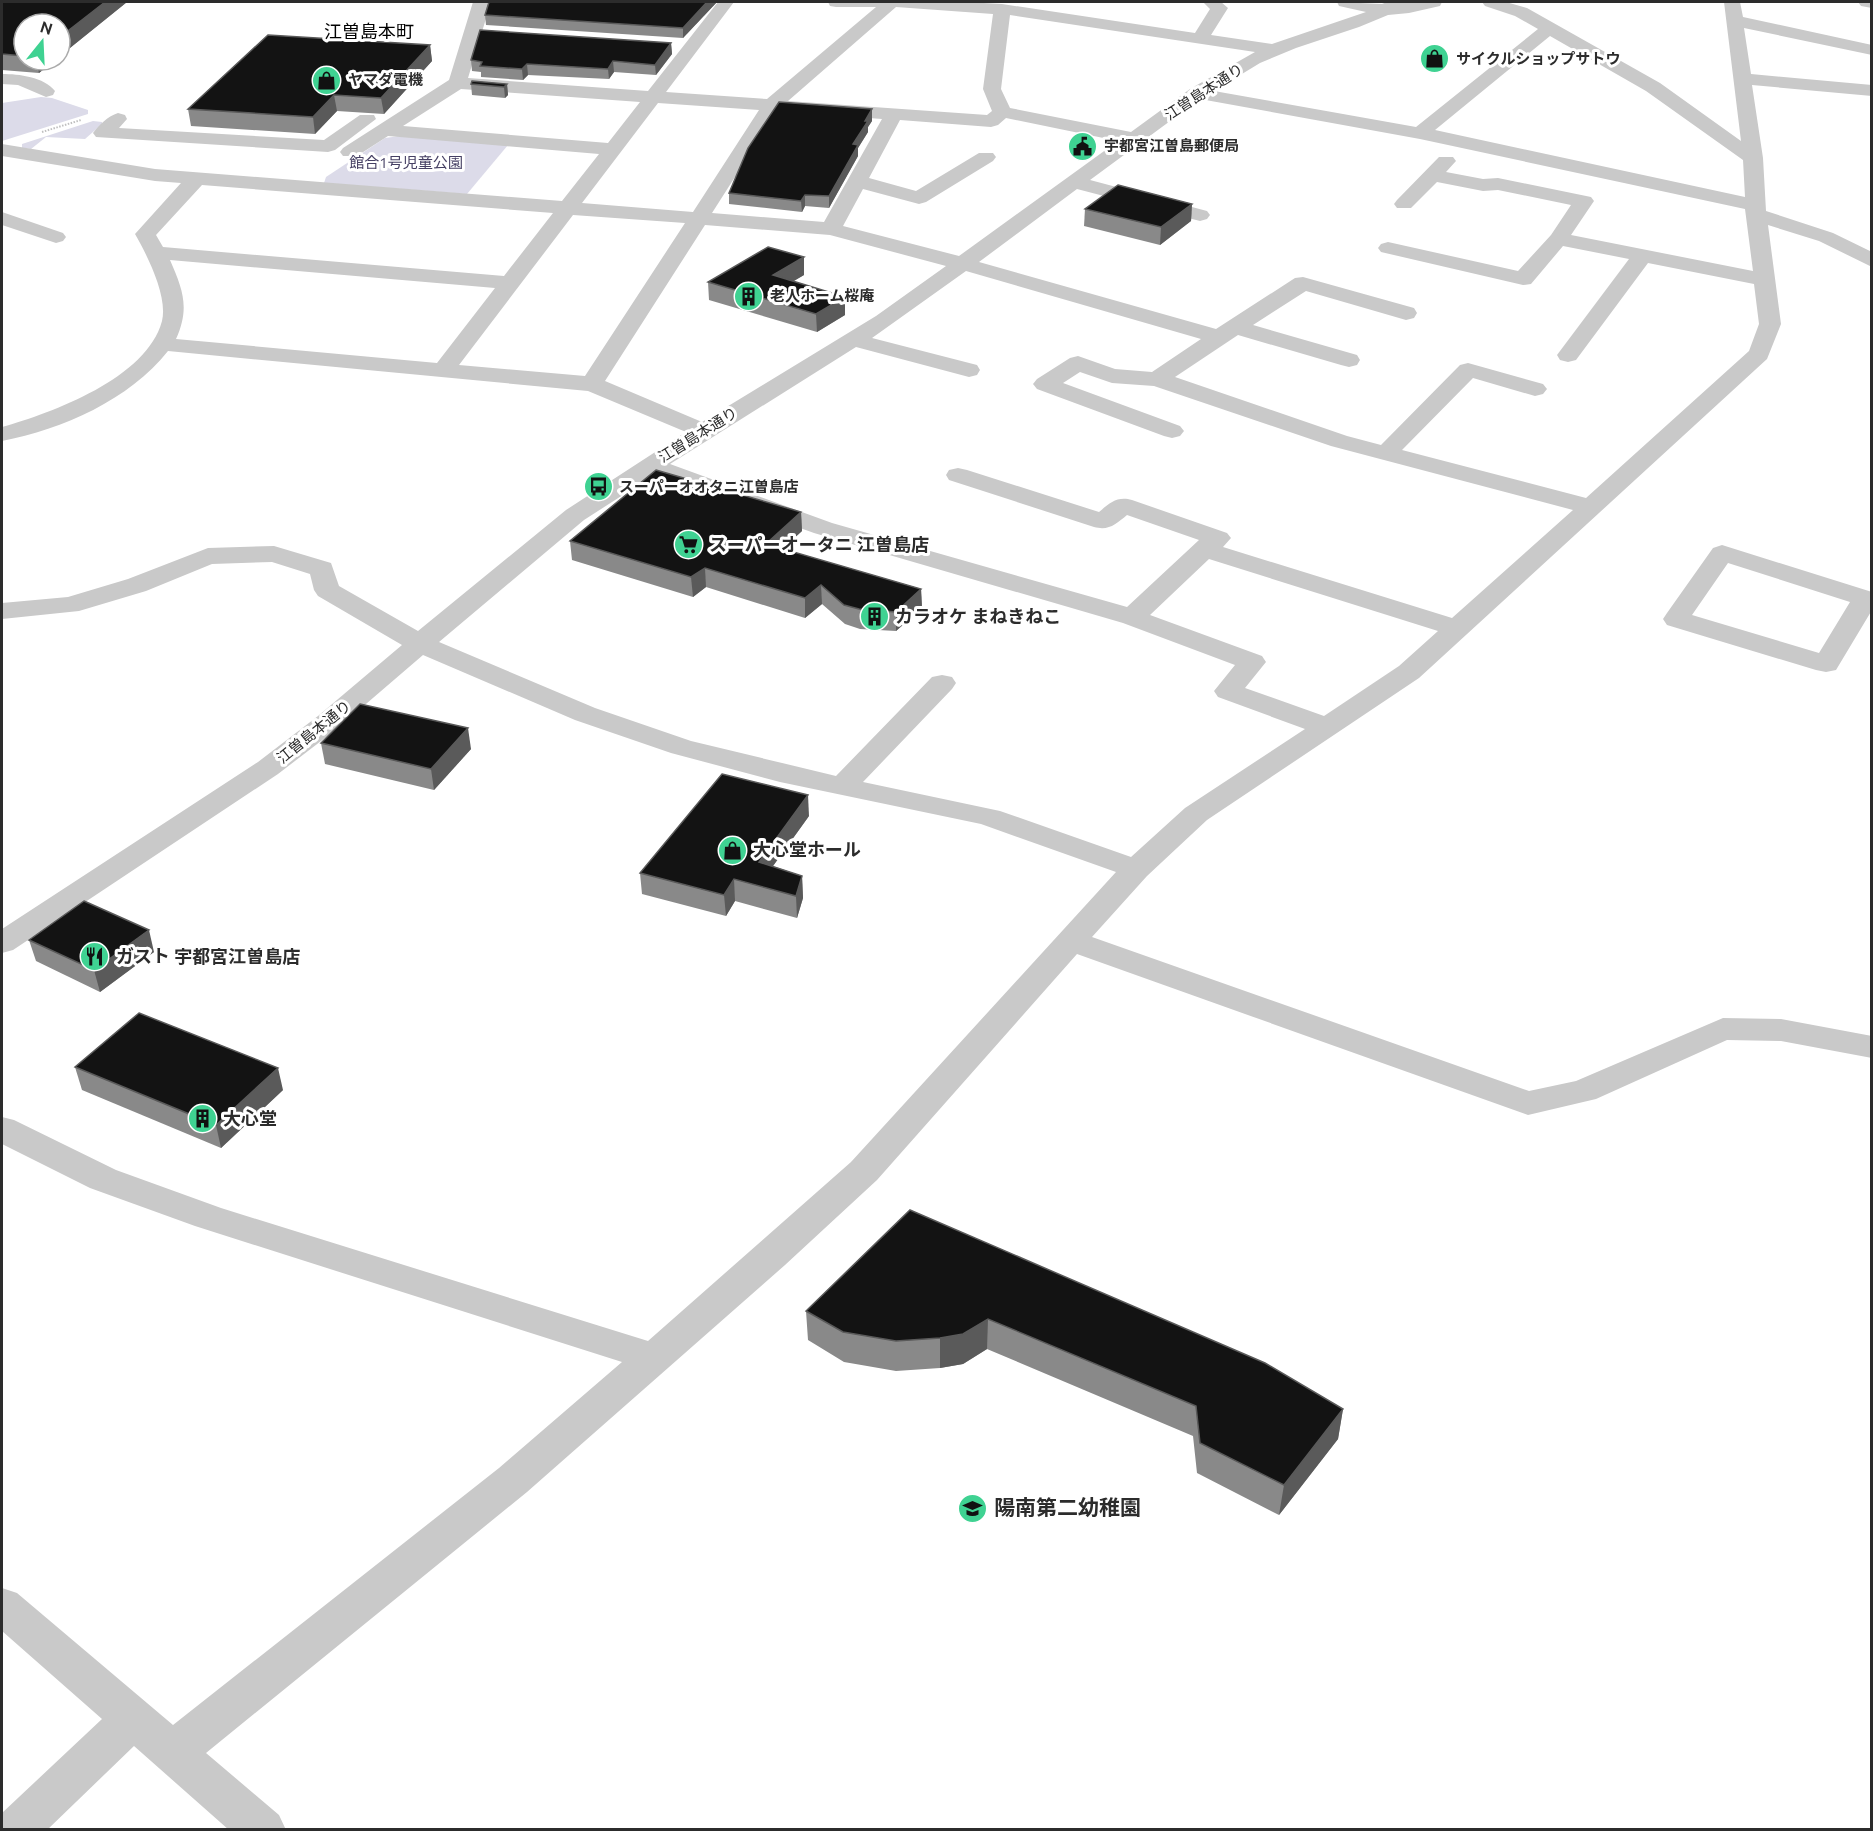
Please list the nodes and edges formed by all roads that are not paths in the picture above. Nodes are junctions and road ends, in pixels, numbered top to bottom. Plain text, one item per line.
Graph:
1 (482, 2) edge
2 (726, 2) edge
3 (836, 2) edge
4 (891, 2) edge
5 (1211, 2) edge
6 (1345, 2) edge
7 (1434, 2) edge
8 (1491, 2) edge
9 (1867, 2) edge
10 (1872, 3) edge
11 (1391, 6) edge
12 (1002, 9) junction
13 (1734, 11) edge
14 (1549, 28) junction
15 (472, 32) junction
16 (495, 33) edge
17 (1200, 38) junction
18 (667, 45) edge
19 (690, 46) junction
20 (1274, 50) junction
21 (1872, 50) edge
22 (2, 79) edge
23 (1742, 79) junction
24 (457, 83) junction
25 (46, 91) dead end
26 (1872, 91) edge
27 (1197, 93) junction
28 (653, 97) junction
29 (771, 106) junction
30 (1002, 112) junction
31 (894, 114) junction
32 (118, 119) dead end
33 (367, 119) edge
34 (384, 130) junction
35 (1420, 133) junction
36 (1135, 139) junction
37 (1463, 143) junction
38 (611, 149) junction
39 (3, 151) edge
40 (986, 157) dead end
41 (1753, 158) junction
42 (1432, 175) junction
43 (196, 179) junction
44 (857, 181) junction
45 (1076, 183) junction
46 (1483, 185) junction
47 (299, 186) junction
48 (1404, 204) dead end
49 (1465, 204) dead end
50 (566, 208) junction
51 (1755, 210) junction
52 (1200, 215) dead end
53 (698, 217) junction
54 (2, 218) edge
55 (831, 229) junction
56 (56, 237) dead end
57 (1558, 239) junction
58 (1388, 248) dead end
59 (158, 253) junction
60 (1642, 256) junction
61 (1872, 261) edge
62 (964, 264) junction
63 (1765, 280) junction
64 (508, 283) junction
65 (1406, 313) dead end
66 (1227, 332) junction
67 (854, 340) junction
68 (163, 344) junction
69 (1568, 356) dead end
70 (1349, 360) dead end
71 (444, 369) junction
72 (969, 370) dead end
73 (1157, 380) junction
74 (592, 384) junction
75 (1535, 389) dead end
76 (704, 431) junction
77 (1172, 431) dead end
78 (2, 434) edge
79 (1385, 454) junction
80 (650, 465) junction
81 (958, 475) dead end
82 (1592, 507) junction
83 (1204, 549) junction
84 (1868, 600) edge
85 (2, 611) edge
86 (1132, 617) junction
87 (1458, 630) junction
88 (419, 643) junction
89 (942, 683) dead end
90 (1327, 727) junction
91 (843, 786) junction
92 (1136, 869) junction
93 (1071, 941) junction
94 (2, 943) edge
95 (1872, 1047) edge
96 (2, 1129) edge
97 (652, 1357) junction
98 (2, 1606) edge
99 (133, 1718) junction
100 (172, 1753) junction
101 (15, 1830) edge
102 (263, 1830) edge

1 - 15 street
2 - 19 street
3 - 4 street
4 - 12 street
4 - 29 street
5 - 17 street
6 - 11 street
7 - 11 street
8 - 14 street
9 - 10 street
11 - 20 street, 江曽島本通り
12 - 17 street
12 - 30 street
13 - 21 street
13 - 23 street
14 - 35 street
14 - 41 street
15 - 16 street
15 - 24 street
17 - 20 street
18 - 19 street
19 - 28 street
20 - 27 street, 江曽島本通り
22 - 25 street
23 - 26 street
23 - 41 street
24 - 28 street
24 - 34 street
27 - 35 street
27 - 36 street, 江曽島本通り
28 - 29 street
28 - 38 street
29 - 31 street
29 - 53 street
30 - 31 street
30 - 36 street
31 - 44 street
32 - 33 street
34 - 38 street
34 - 47 street
35 - 37 street
36 - 45 street, 江曽島本通り
37 - 42 street
37 - 51 street
38 - 50 street
39 - 43 street
40 - 44 street
41 - 51 street
42 - 46 street
42 - 48 street
43 - 47 street
43 - 59 street
44 - 55 street
45 - 52 street
45 - 62 street, 江曽島本通り
46 - 49 street
46 - 57 street
47 - 50 street
50 - 53 street
50 - 64 street
51 - 61 street
51 - 63 street
53 - 55 street
53 - 74 street
54 - 56 street
55 - 62 street
57 - 58 street
57 - 60 street
59 - 64 street
59 - 68 street
60 - 63 street
60 - 69 street
62 - 66 street
62 - 67 street, 江曽島本通り
63 - 82 street
64 - 71 street
65 - 66 street
66 - 70 street
66 - 73 street
67 - 72 street
67 - 76 street, 江曽島本通り
68 - 71 street
68 - 78 street
71 - 74 street
73 - 77 street
73 - 79 street
74 - 76 street
75 - 79 street
76 - 80 street, 江曽島本通り
79 - 82 street
80 - 86 street
80 - 88 street, 江曽島本通り
81 - 83 street
82 - 87 street
83 - 86 street
83 - 87 street
84 - 84 street
85 - 88 street
86 - 90 street
87 - 90 street
88 - 91 street
88 - 94 street, 江曽島本通り
89 - 91 street
90 - 92 street
91 - 92 street
92 - 93 street
93 - 95 street
93 - 97 street
96 - 97 street
97 - 100 street
98 - 99 street
99 - 100 street
99 - 101 street
100 - 102 street

